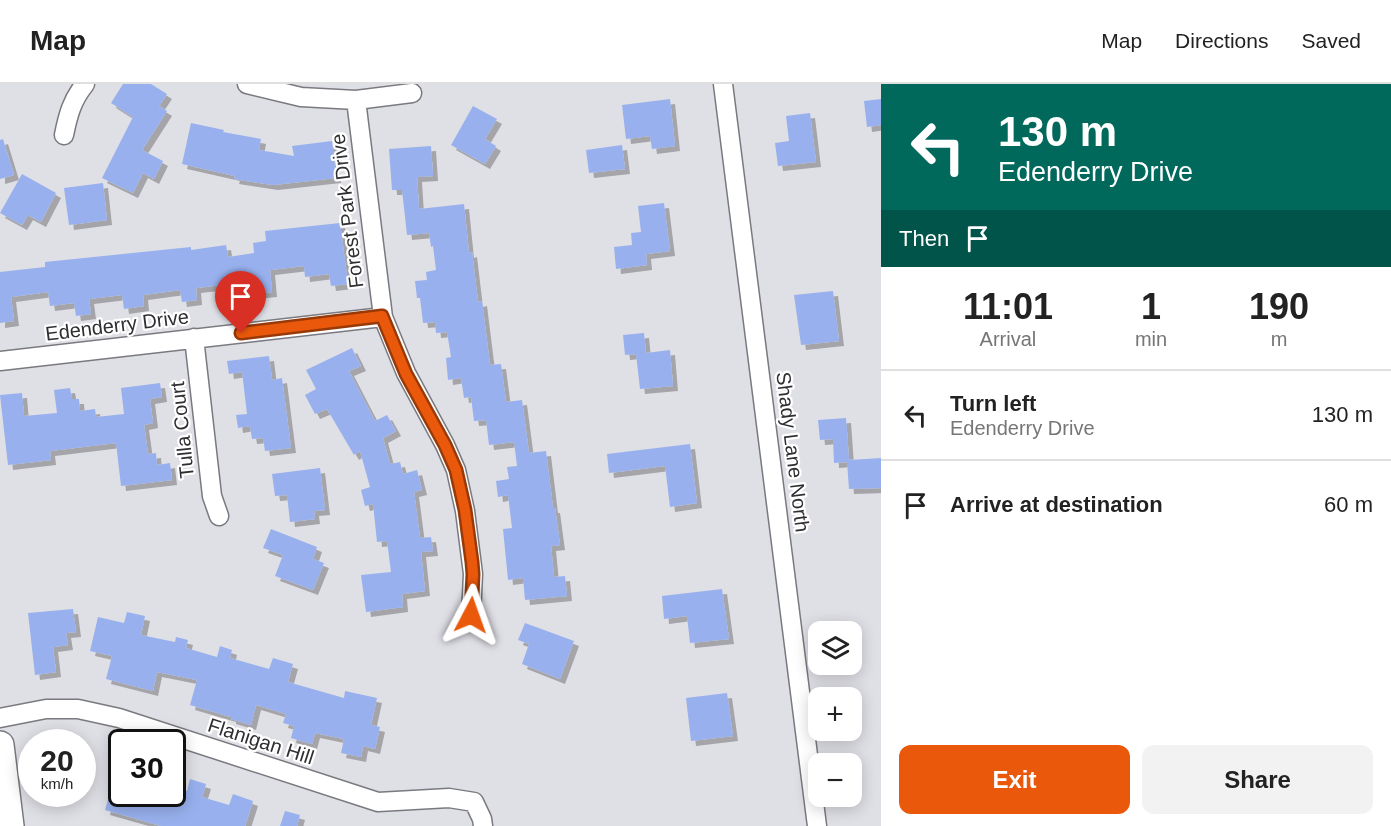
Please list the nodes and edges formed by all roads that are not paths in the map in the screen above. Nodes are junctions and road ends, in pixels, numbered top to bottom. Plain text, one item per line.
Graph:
1 (85, 84) edge
2 (247, 84) edge
3 (723, 84) edge
4 (412, 93) dead end
5 (356, 100) junction
6 (64, 135) dead end
7 (382, 316) junction
8 (194, 338) junction
9 (0, 361) edge
10 (219, 516) dead end
11 (471, 615) dead end
12 (0, 718) edge
13 (0, 745) edge
14 (10, 826) edge
15 (483, 826) edge
16 (816, 826) edge

1 - 6 street
2 - 5 street
3 - 16 street, Shady Lane North
4 - 5 street
5 - 7 street, Forest Park Drive
7 - 8 street, Edenderry Drive
7 - 11 street, Forest Park Drive
8 - 9 street, Edenderry Drive
8 - 10 street, Tulla Court
12 - 15 street, Flanigan Hill
13 - 14 street

